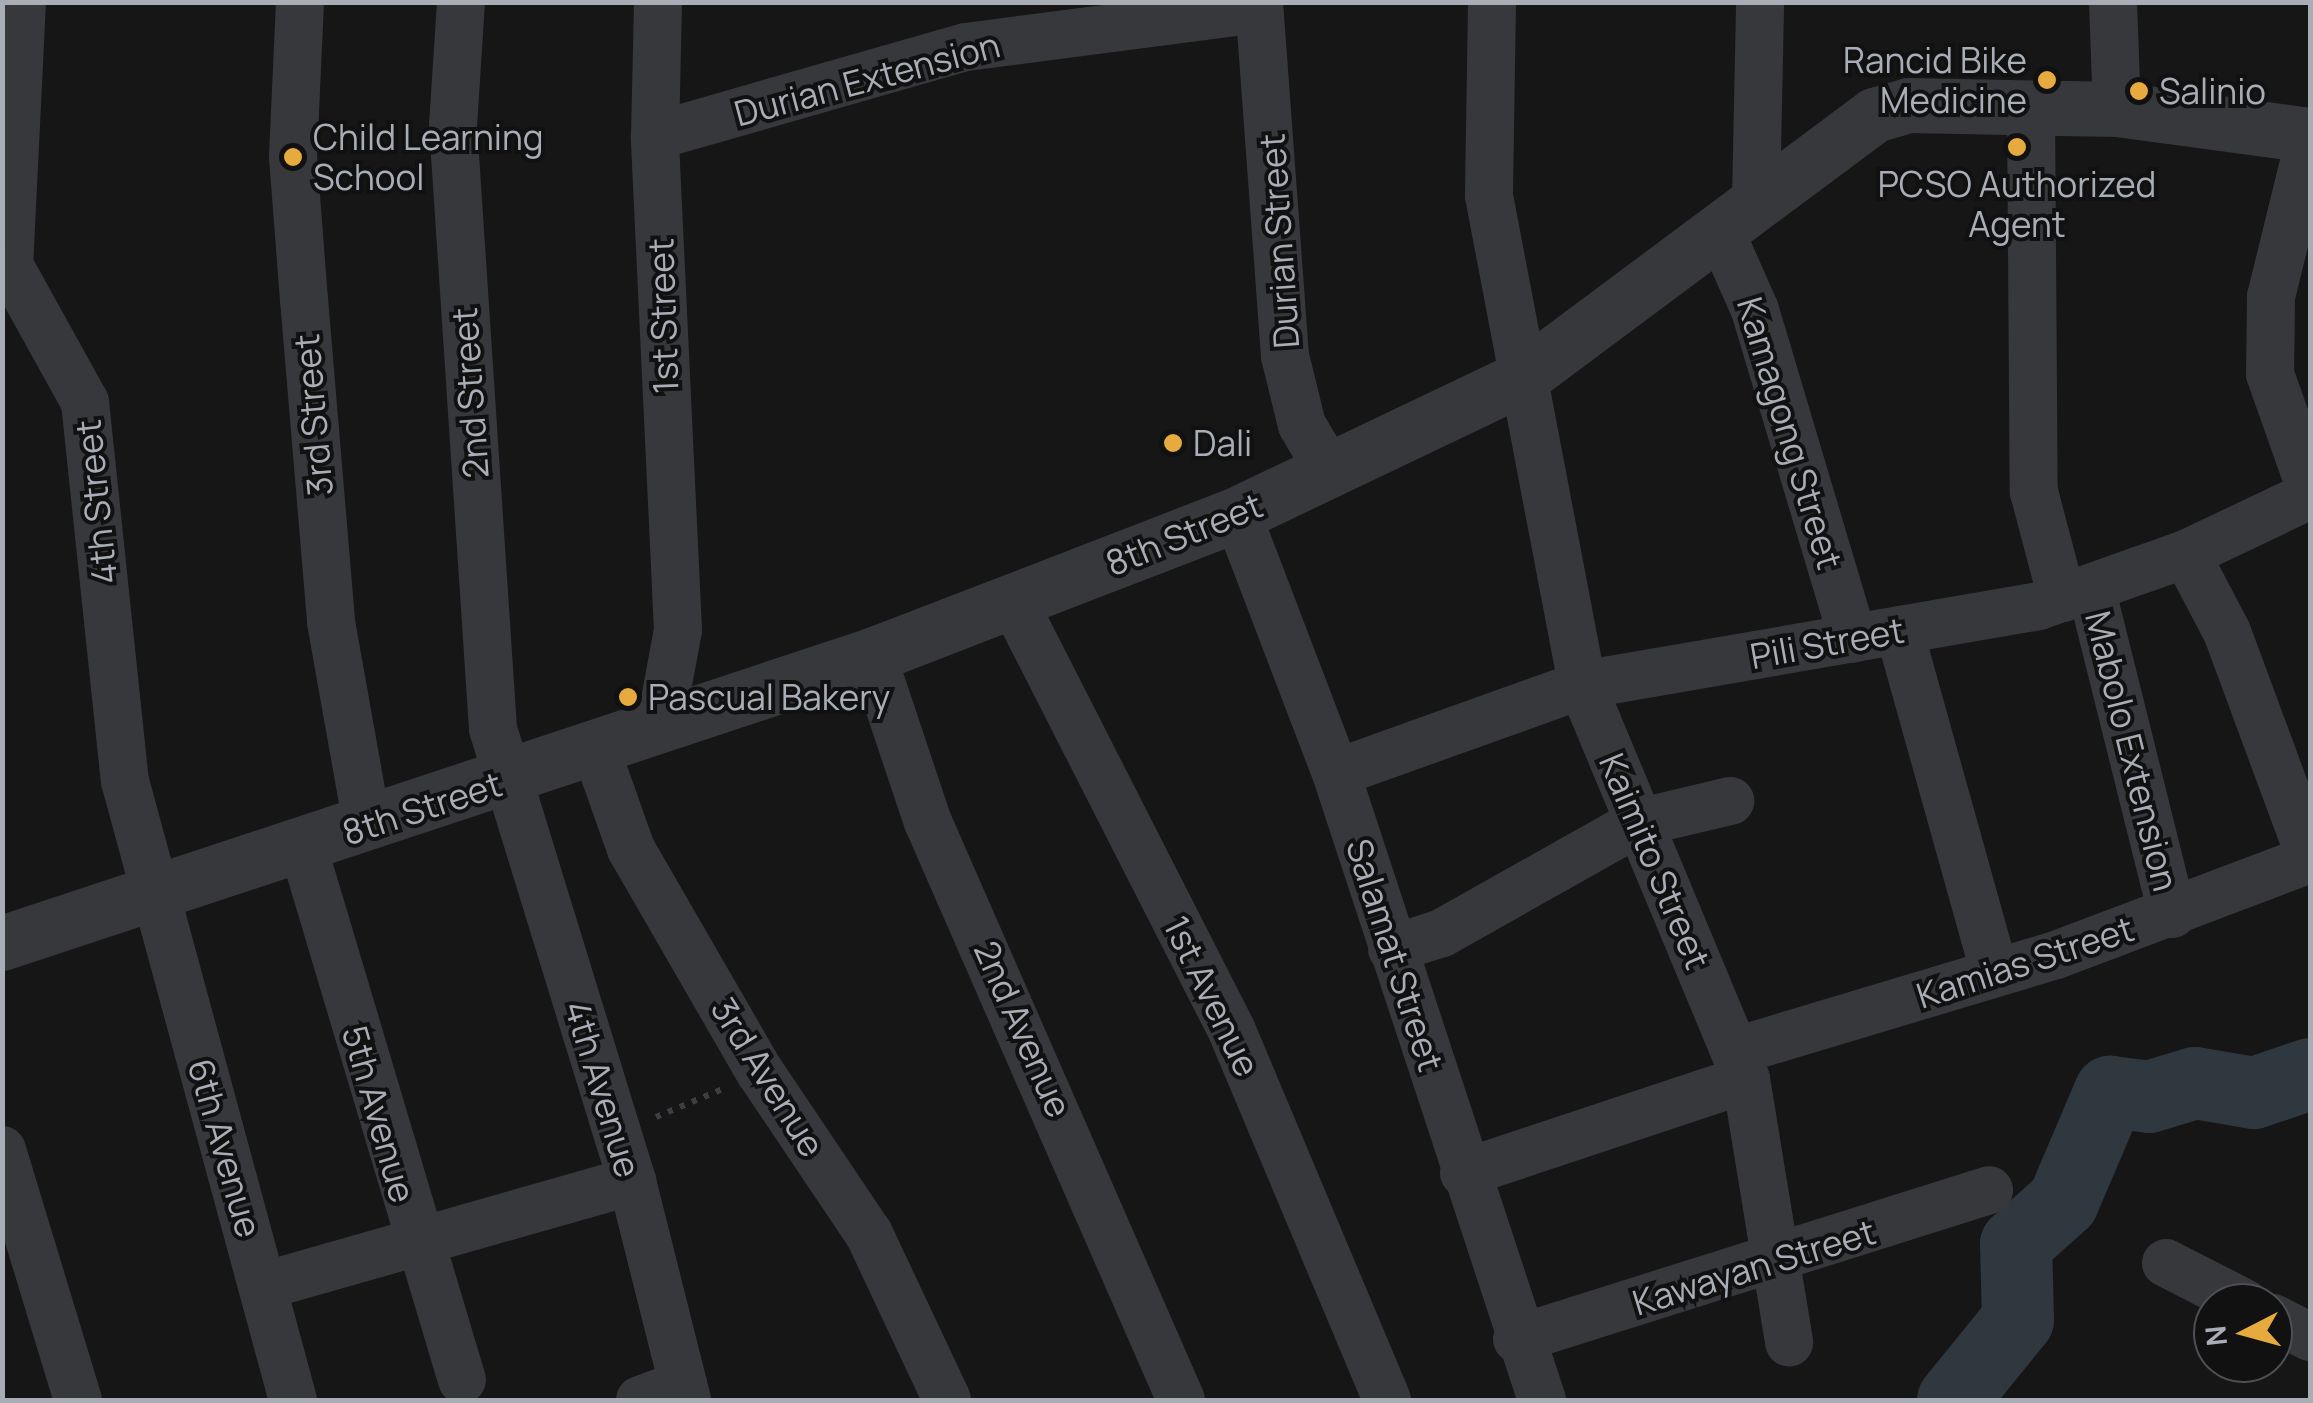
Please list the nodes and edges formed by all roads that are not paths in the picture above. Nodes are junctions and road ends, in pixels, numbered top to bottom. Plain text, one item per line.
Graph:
1 (22, 2) edge
2 (300, 2) edge
3 (461, 2) edge
4 (658, 2) edge
5 (1492, 2) edge
6 (1760, 2) edge
7 (2112, 2) edge
8 (1259, 6) edge
9 (2031, 107) junction
10 (2117, 110) junction
11 (655, 136) junction
12 (2310, 136) edge
13 (1738, 215) junction
14 (1520, 379) junction
15 (1329, 472) junction
16 (2310, 488) edge
17 (2310, 496) edge
18 (1236, 514) junction
19 (2186, 554) junction
20 (2077, 593) junction
21 (1014, 602) junction
22 (678, 630) junction
23 (1899, 630) junction
24 (1853, 638) junction
25 (872, 655) junction
26 (1582, 685) junction
27 (755, 693) junction
28 (620, 741) junction
29 (1336, 773) junction
30 (506, 781) junction
31 (1730, 800) dead end
32 (368, 824) junction
33 (1637, 824) junction
34 (303, 846) junction
35 (2310, 858) edge
36 (155, 897) junction
37 (2172, 914) junction
38 (2, 943) edge
39 (1392, 949) junction
40 (1995, 974) junction
41 (1741, 1065) junction
42 (2, 1150) edge
43 (1464, 1173) junction
44 (632, 1181) junction
45 (1990, 1190) dead end
46 (416, 1241) junction
47 (1775, 1259) junction
48 (2166, 1263) dead end
49 (2205, 1283) edge
50 (263, 1286) junction
51 (1517, 1339) junction
52 (1790, 1343) dead end
53 (462, 1380) dead end
54 (670, 1395) edge
55 (78, 1400) edge
56 (294, 1400) edge
57 (948, 1400) edge
58 (1182, 1400) edge
59 (1387, 1400) edge
60 (1542, 1400) edge

1 - 36 street, 4th Street
2 - 32 street, 3rd Street
3 - 30 street, 2nd Street
4 - 11 street, 1st Street
5 - 14 street, Kaimito Street
6 - 13 street
7 - 10 street
8 - 11 street, Durian Extension
8 - 15 street, Durian Street
9 - 10 street, 8th Street
9 - 13 street, 8th Street
9 - 20 street, Mabolo Extension
10 - 12 street, 8th Street
11 - 22 street, 1st Street
12 - 16 street
13 - 14 street, 8th Street
13 - 24 street, Kamagong Street
14 - 15 street, 8th Street
14 - 26 street, Kaimito Street
15 - 18 street, 8th Street
17 - 19 street, Pili Street
18 - 21 street, 8th Street
18 - 29 street, Salamat Street
19 - 20 street, Pili Street
19 - 35 street
20 - 23 street, Pili Street
20 - 37 street, Mabolo Extension
21 - 25 street, 8th Street
21 - 59 street, 1st Avenue
22 - 27 street
22 - 28 street, 1st Street
23 - 24 street, Pili Street
23 - 40 street
24 - 26 street, Pili Street
25 - 27 street, 8th Street
25 - 58 street, 2nd Avenue
26 - 29 street, Pili Street
26 - 33 street, Kaimito Street
27 - 28 street, 8th Street
28 - 30 street, 8th Street
28 - 57 street, 3rd Avenue
29 - 39 street, Salamat Street
30 - 32 street, 8th Street
30 - 44 street, 4th Avenue
31 - 33 street
32 - 34 street, 8th Street
33 - 39 street
33 - 41 street, Kaimito Street
34 - 36 street, 8th Street
34 - 46 street, 5th Avenue
35 - 37 street, Kamias Street
36 - 38 street, 8th Street
36 - 50 street, 6th Avenue
37 - 40 street, Kamias Street
39 - 43 street, Salamat Street
40 - 41 street, Kamias Street
41 - 43 street, Kamias Street
41 - 47 street, Kaimito Street
42 - 55 street
43 - 51 street, Salamat Street
44 - 46 street
44 - 54 street, 4th Avenue
45 - 47 street, Kawayan Street
46 - 50 street
46 - 53 street, 5th Avenue
47 - 51 street, Kawayan Street
47 - 52 street, Kaimito Street
48 - 49 street
50 - 56 street, 6th Avenue
51 - 60 street, Salamat Street

